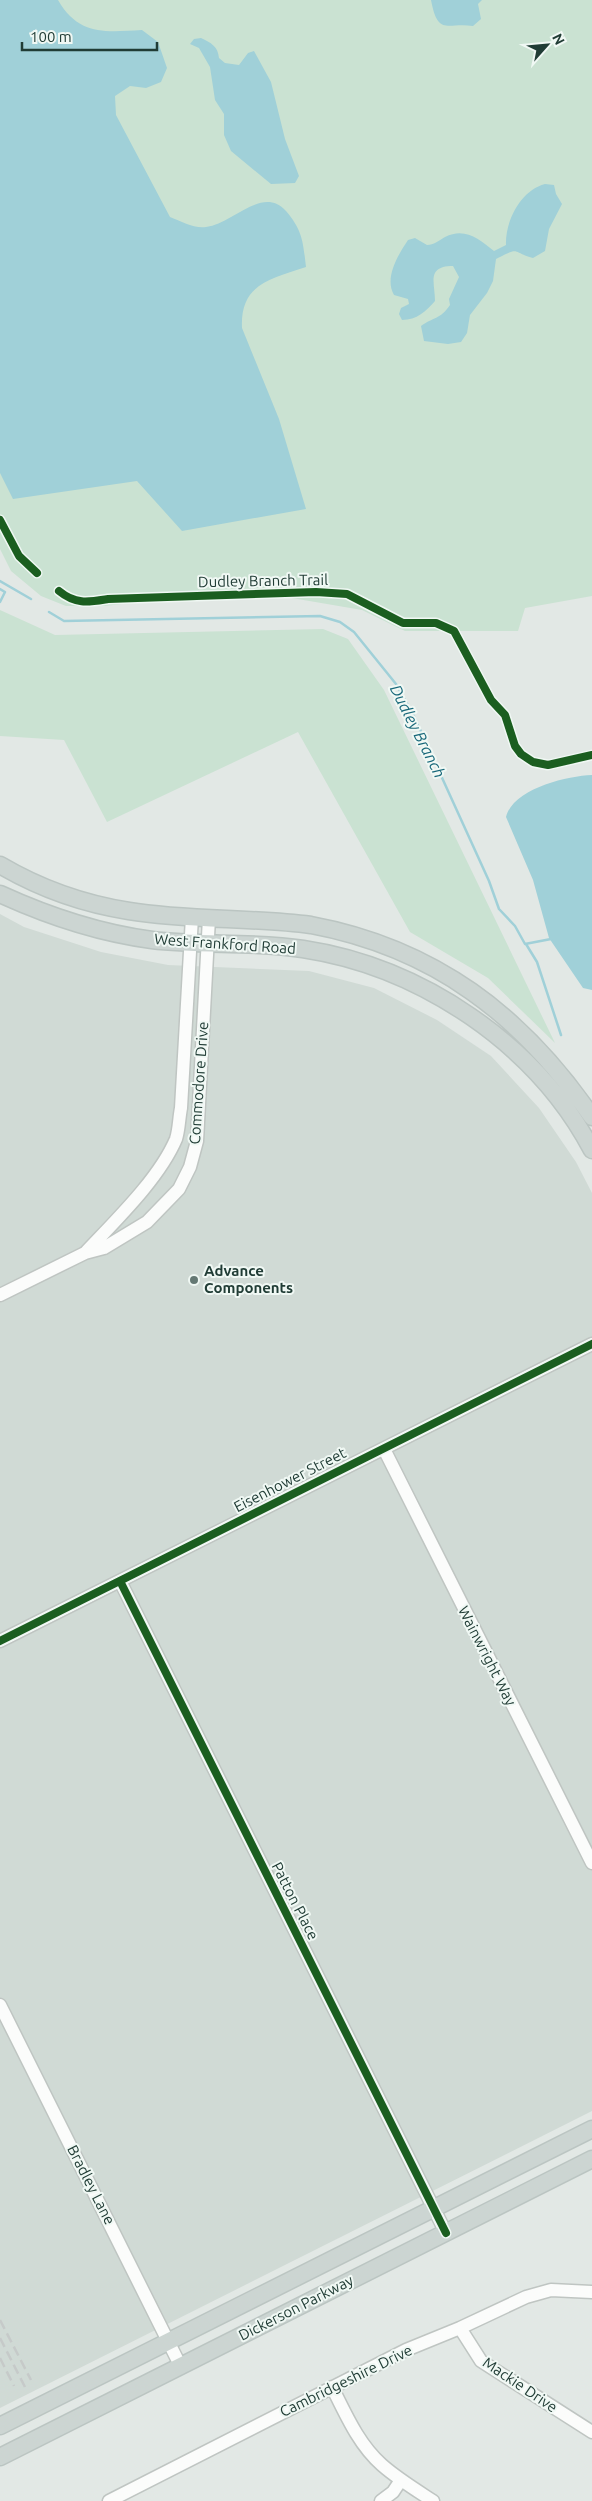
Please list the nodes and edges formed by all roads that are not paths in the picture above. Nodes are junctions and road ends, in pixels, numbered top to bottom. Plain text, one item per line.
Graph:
1 (0, 865) edge
2 (0, 894) edge
3 (192, 917) junction
4 (210, 918) junction
5 (192, 942) junction
6 (208, 942) junction
7 (592, 1117) edge
8 (176, 1137) junction
9 (197, 1141) junction
10 (592, 1150) edge
11 (129, 1206) junction
12 (147, 1222) junction
13 (85, 1253) junction
14 (0, 1295) edge
15 (592, 1344) edge
16 (384, 1448) junction
17 (120, 1581) junction
18 (0, 1641) edge
19 (592, 1863) edge
20 (0, 2006) edge
21 (592, 2128) edge
22 (592, 2159) edge
23 (434, 2208) junction
24 (446, 2233) junction
25 (592, 2279) edge
26 (590, 2292) edge
27 (460, 2328) junction
28 (170, 2342) junction
29 (180, 2366) junction
30 (332, 2387) junction
31 (0, 2426) edge
32 (592, 2432) edge
33 (0, 2458) edge
34 (401, 2480) junction
35 (134, 2496) edge
36 (109, 2501) edge
37 (381, 2501) edge
38 (433, 2501) edge

1 - 3 main road, West Frankford Road
2 - 5 main road, West Frankford Road
3 - 4 main road, West Frankford Road
3 - 5 street, Commodore Drive
4 - 6 street, Commodore Drive
4 - 7 main road, West Frankford Road
5 - 6 main road, West Frankford Road
5 - 8 street, Commodore Drive
6 - 9 street, Commodore Drive
6 - 10 main road, West Frankford Road
8 - 9 street
8 - 11 street, Commodore Drive
9 - 12 street, Commodore Drive
11 - 12 street
11 - 13 street, Commodore Drive
12 - 13 street, Commodore Drive
13 - 14 street, Commodore Drive
15 - 16 street, Eisenhower Street
16 - 17 street, Eisenhower Street
16 - 19 street, Wainwright Way
17 - 18 street, Eisenhower Street
17 - 23 street, Patton Place
20 - 28 street, Bradley Lane
21 - 23 main road, Dickerson Parkway
22 - 24 main road, Dickerson Parkway
23 - 24 street, Patton Place
23 - 28 main road, Dickerson Parkway
24 - 29 main road, Dickerson Parkway
25 - 26 street
26 - 27 street, Cambridgeshire Drive
27 - 30 street, Cambridgeshire Drive
27 - 32 street, Mackie Drive
28 - 29 street, Bradley Lane
28 - 31 main road, Dickerson Parkway
29 - 33 main road, Dickerson Parkway
30 - 34 street
30 - 35 street, Cambridgeshire Drive
34 - 37 street
34 - 38 street
35 - 36 street, Cambridgeshire Drive

